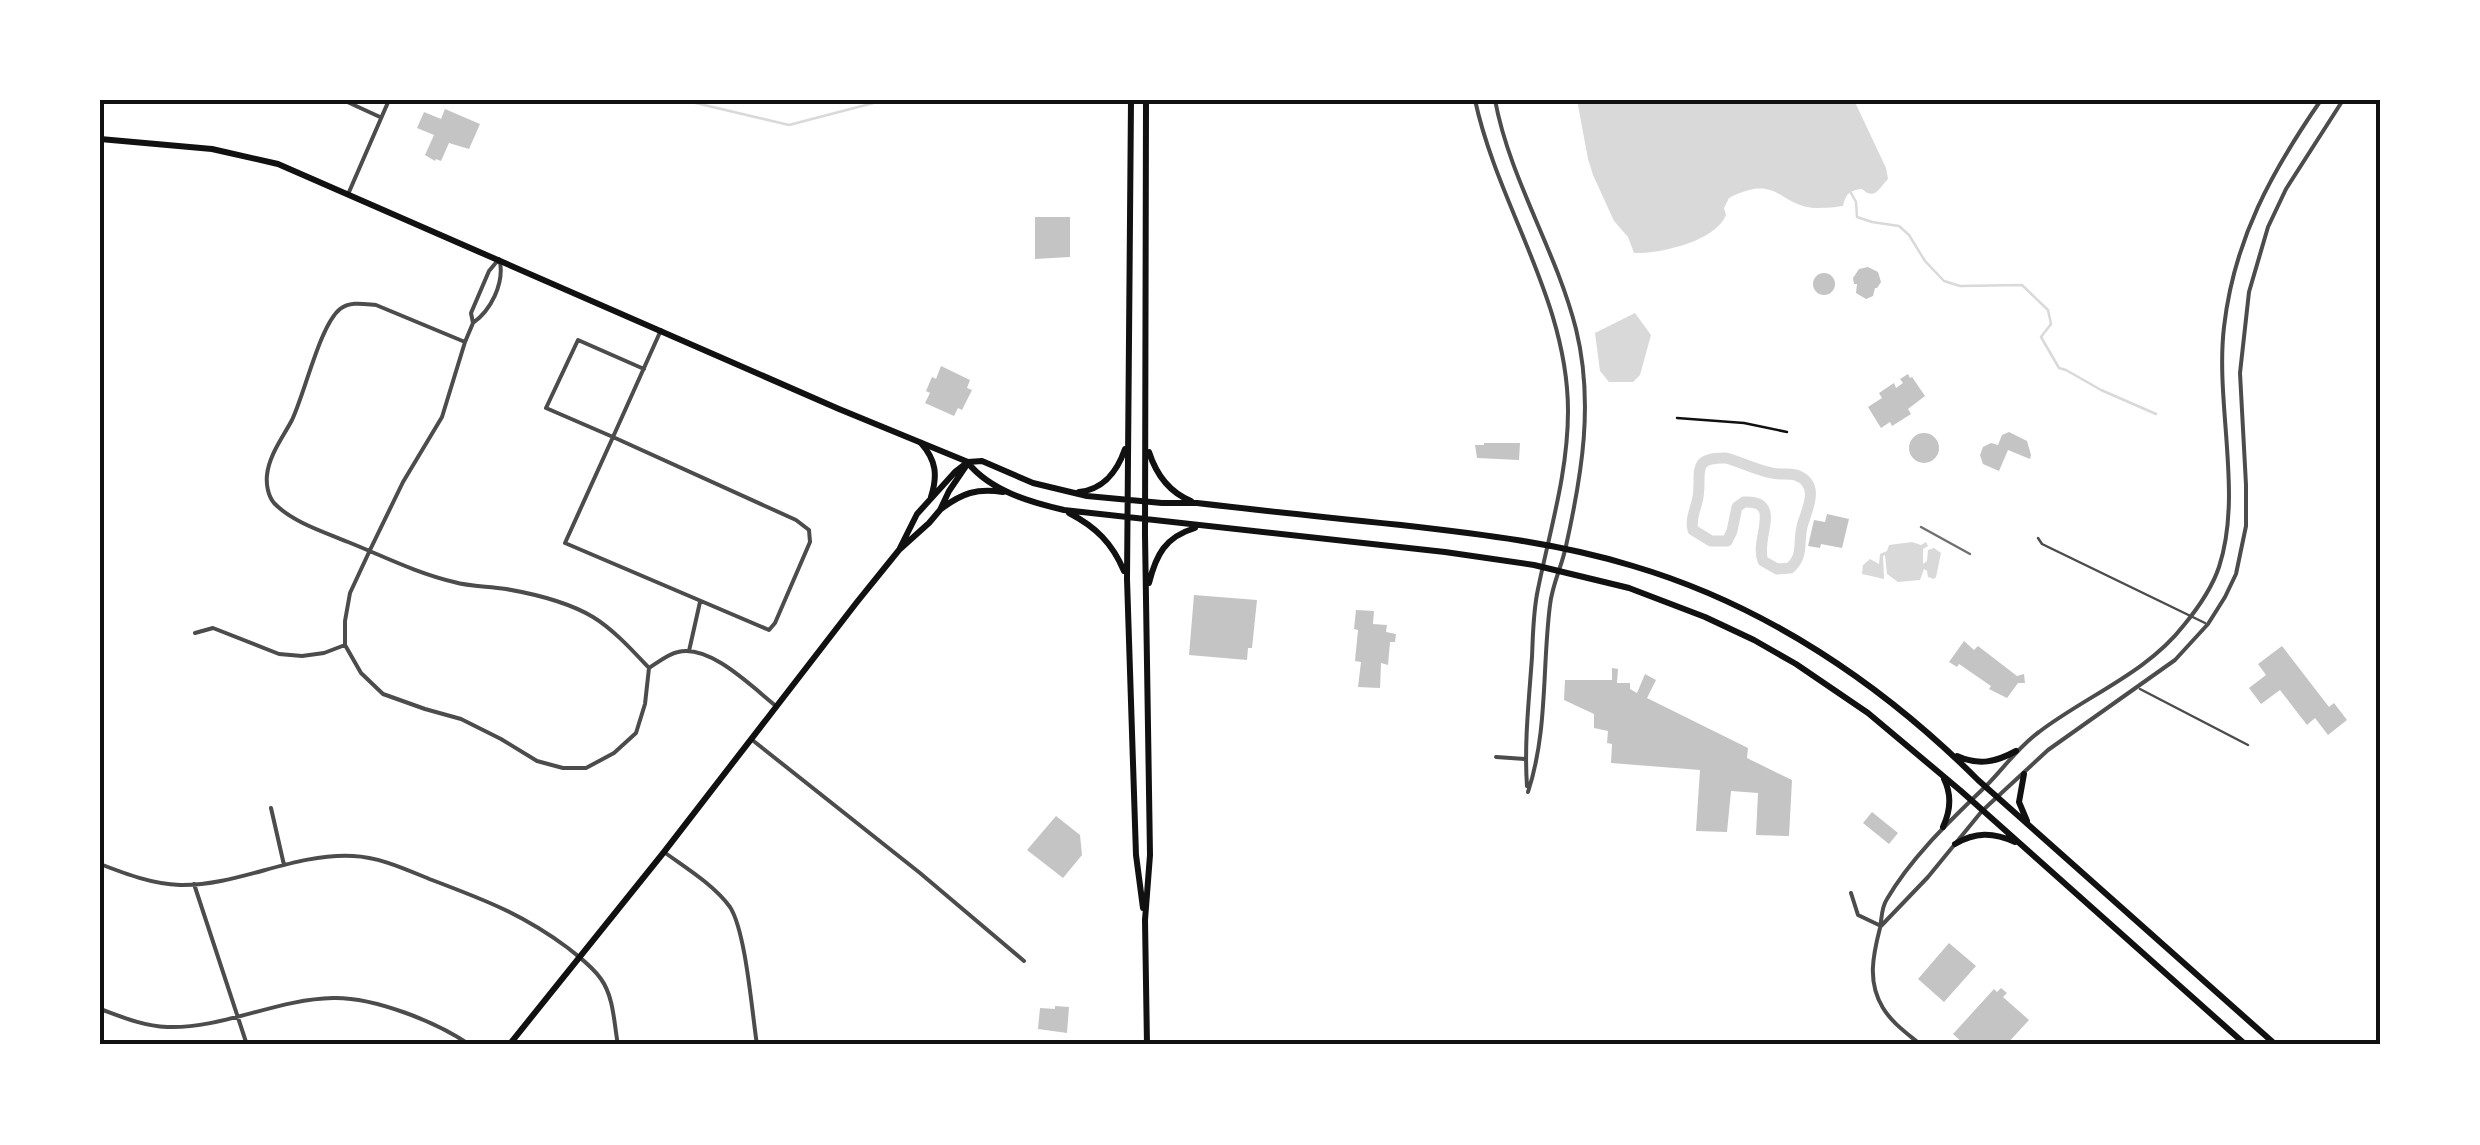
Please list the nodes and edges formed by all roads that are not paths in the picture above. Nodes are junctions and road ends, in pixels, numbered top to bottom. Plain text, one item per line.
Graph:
1 (343, 100) edge
2 (389, 100) edge
3 (1131, 100) edge
4 (1146, 100) edge
5 (1476, 100) edge
6 (1495, 100) edge
7 (2321, 100) edge
8 (2344, 100) edge
9 (382, 118) junction
10 (100, 140) edge
11 (348, 193) junction
12 (499, 259) junction
13 (473, 322) junction
14 (661, 330) junction
15 (465, 342) junction
16 (644, 369) junction
17 (613, 436) junction
18 (921, 443) junction
19 (1127, 443) junction
20 (1146, 443) junction
21 (968, 462) junction
22 (1067, 492) junction
23 (1008, 493) junction
24 (931, 497) junction
25 (1127, 500) junction
26 (1146, 501) junction
27 (1197, 503) junction
28 (940, 510) junction
29 (1064, 510) junction
30 (1127, 518) junction
31 (1146, 520) junction
32 (1200, 526) junction
33 (2038, 538) dead end
34 (1548, 545) junction
35 (1566, 548) junction
36 (370, 550) junction
37 (899, 550) junction
38 (1543, 567) junction
39 (1560, 570) junction
40 (1127, 579) junction
41 (1146, 594) junction
42 (700, 602) junction
43 (2190, 617) junction
44 (2208, 624) junction
45 (195, 633) dead end
46 (346, 645) junction
47 (689, 652) junction
48 (649, 668) junction
49 (2138, 688) junction
50 (776, 706) junction
51 (751, 739) junction
52 (2248, 745) dead end
53 (2016, 752) junction
54 (1952, 753) junction
55 (1496, 758) dead end
56 (1525, 759) junction
57 (1941, 774) junction
58 (2024, 774) junction
59 (1985, 786) junction
60 (1998, 798) junction
61 (1970, 799) junction
62 (271, 808) dead end
63 (1982, 810) junction
64 (2030, 826) junction
65 (1944, 827) junction
66 (1954, 844) junction
67 (2021, 845) junction
68 (664, 852) junction
69 (100, 864) edge
70 (284, 865) junction
71 (194, 884) junction
72 (1851, 892) dead end
73 (1145, 922) junction
74 (1881, 926) junction
75 (580, 958) junction
76 (1024, 961) dead end
77 (100, 1009) edge
78 (238, 1015) junction
79 (247, 1045) edge
80 (470, 1045) edge
81 (508, 1045) edge
82 (618, 1045) edge
83 (758, 1045) edge
84 (1147, 1045) edge
85 (1921, 1045) edge
86 (2246, 1045) edge
87 (2276, 1045) edge

1 - 9 street
2 - 9 street
3 - 19 main road
4 - 20 main road
5 - 34 street
6 - 35 street
7 - 43 street
8 - 44 street
9 - 11 street
10 - 11 main road
11 - 12 main road
12 - 13 street
12 - 13 street
12 - 14 main road
13 - 15 street
14 - 16 street
14 - 18 main road
15 - 36 street
15 - 36 street
16 - 17 street
16 - 17 street
17 - 42 street
17 - 42 street
18 - 21 main road
18 - 24 main road
19 - 22 main road
19 - 25 main road
20 - 26 main road
20 - 27 main road
21 - 22 main road
21 - 23 main road
21 - 24 main road
21 - 28 main road
22 - 25 main road
23 - 28 main road
23 - 29 main road
24 - 37 main road
25 - 26 main road
25 - 30 main road
26 - 27 main road
26 - 31 main road
27 - 34 main road
28 - 37 main road
29 - 30 main road
29 - 40 main road
30 - 31 main road
30 - 40 main road
31 - 32 main road
31 - 41 main road
32 - 38 main road
32 - 41 main road
33 - 43 lane
34 - 35 main road
34 - 38 street
35 - 39 street
35 - 54 main road
36 - 46 street
36 - 48 street
37 - 50 main road
38 - 39 main road
38 - 56 street
39 - 56 street
39 - 57 main road
40 - 73 main road
41 - 73 main road
42 - 47 street
43 - 44 lane
43 - 53 street
44 - 49 street
45 - 46 street
46 - 48 street
47 - 48 street
47 - 50 street
49 - 52 lane
49 - 58 street
50 - 51 main road
51 - 68 main road
51 - 76 street
53 - 54 main road
53 - 59 street
54 - 59 main road
55 - 56 street
57 - 61 main road
57 - 65 main road
58 - 60 street
58 - 64 main road
59 - 60 main road
59 - 61 street
60 - 63 street
60 - 64 main road
61 - 63 main road
61 - 65 street
62 - 70 street
63 - 66 street
63 - 67 main road
64 - 87 main road
65 - 74 street
66 - 67 main road
66 - 74 street
67 - 86 main road
68 - 75 main road
68 - 83 street
69 - 71 street
70 - 71 street
70 - 75 street
71 - 78 street
72 - 74 street
73 - 84 main road
74 - 85 street
75 - 81 main road
75 - 82 street
77 - 78 street
78 - 79 street
78 - 80 street

